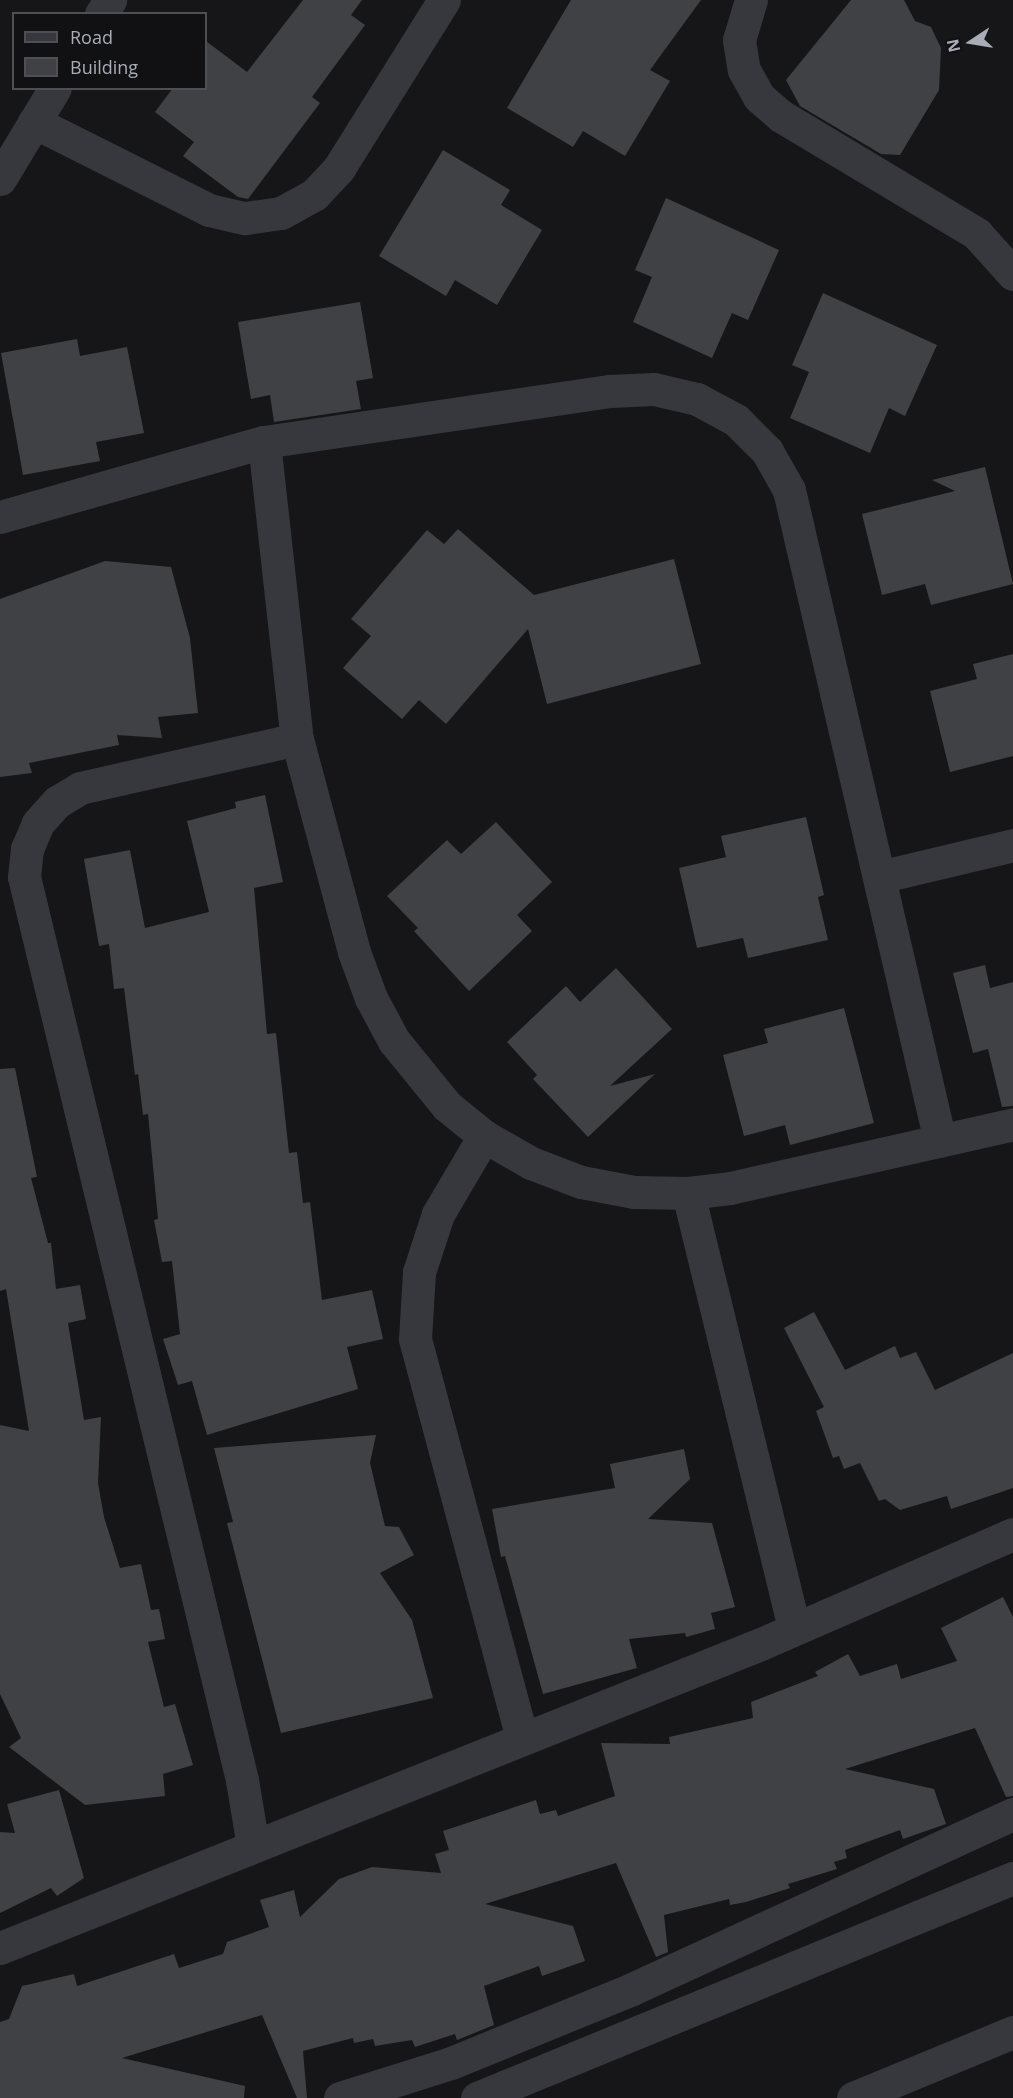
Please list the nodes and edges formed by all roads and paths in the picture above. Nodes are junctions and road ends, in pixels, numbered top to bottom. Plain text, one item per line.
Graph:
1 (444, 0) edge
2 (751, 0) edge
3 (54, 90) edge
4 (34, 122) junction
5 (0, 178) edge
6 (1013, 274) edge
7 (264, 441) junction
8 (0, 517) edge
9 (297, 739) junction
10 (1013, 845) edge
11 (879, 878) junction
12 (1013, 1124) edge
13 (484, 1136) junction
14 (940, 1141) junction
15 (688, 1193) junction
16 (1013, 1534) edge
17 (794, 1628) junction
18 (522, 1738) junction
19 (1013, 1814) edge
20 (253, 1846) junction
21 (1013, 1878) edge
22 (0, 1948) edge
23 (1013, 2032) edge
24 (340, 2098) edge
25 (477, 2098) edge
26 (853, 2098) edge

1 - 4 street
2 - 6 street
3 - 4 street
4 - 5 street
7 - 8 street
7 - 9 street
7 - 11 street
9 - 13 street
9 - 20 street
10 - 11 street
11 - 14 street
12 - 14 street
13 - 15 street
13 - 18 street
14 - 15 street
15 - 17 street
16 - 17 street
17 - 18 street
18 - 20 street
19 - 24 street
20 - 22 street
21 - 25 street
23 - 26 street

